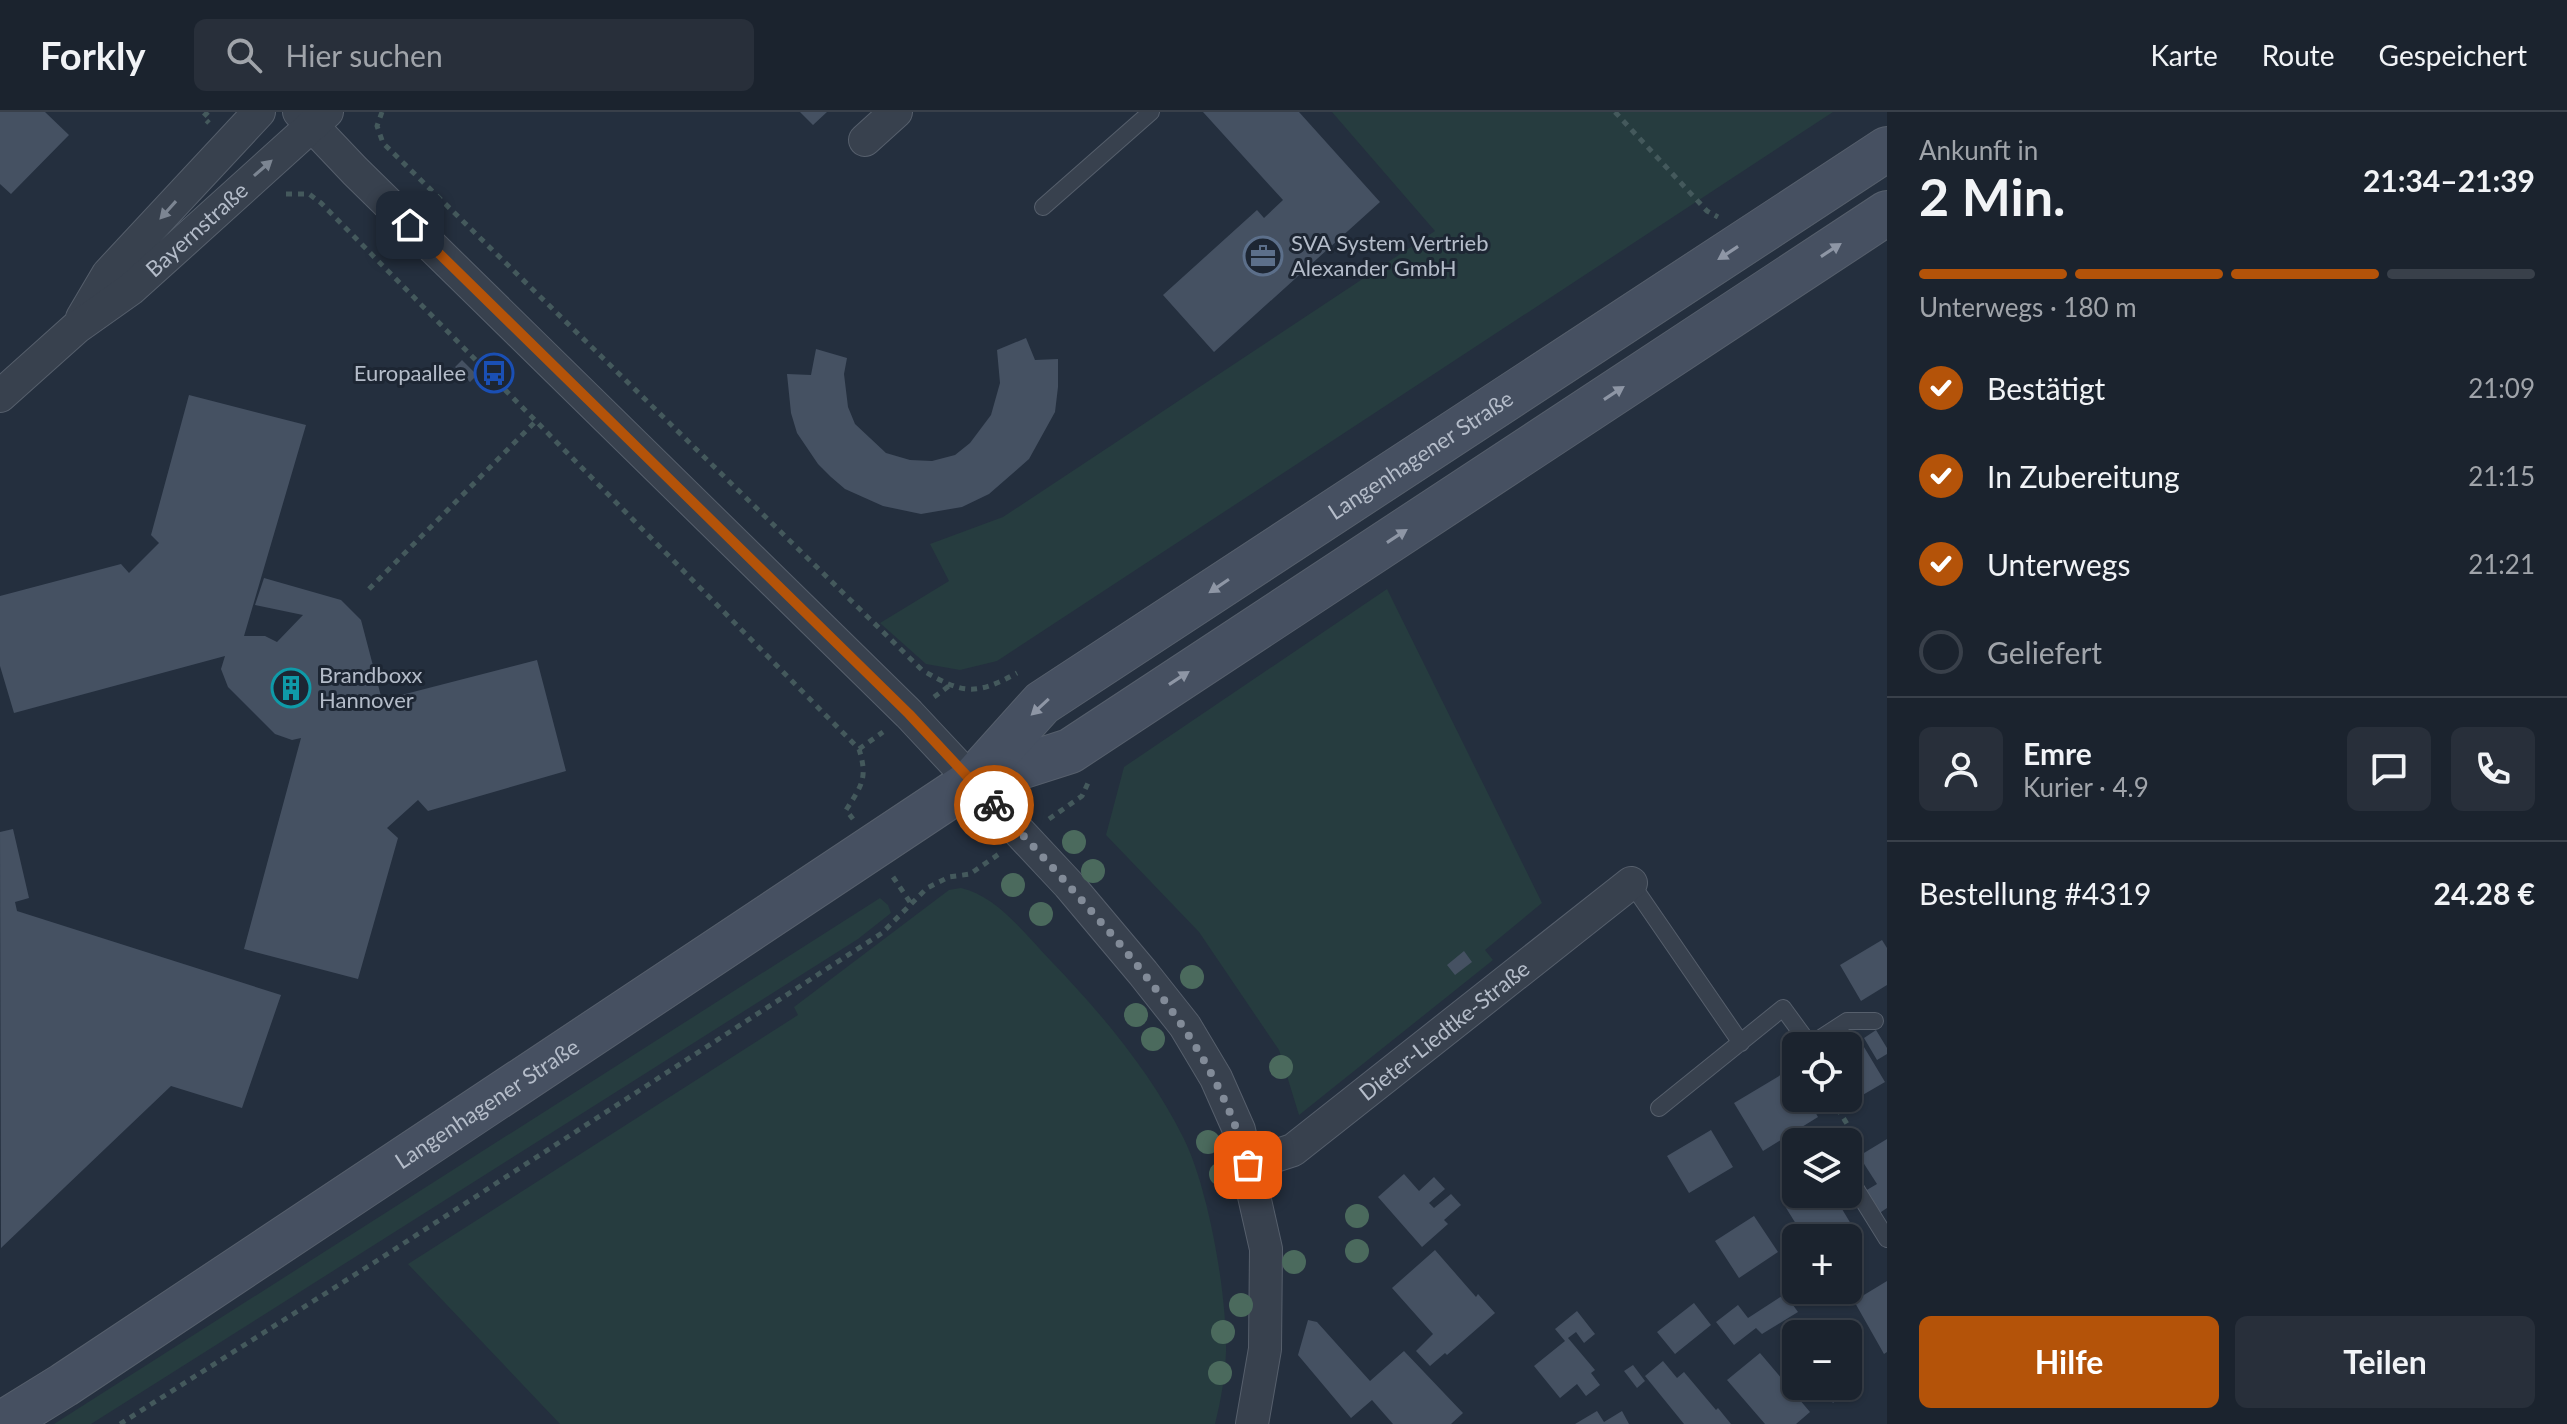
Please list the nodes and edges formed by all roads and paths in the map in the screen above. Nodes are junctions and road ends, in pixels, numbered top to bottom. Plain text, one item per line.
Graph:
1 (259, 112) edge
2 (382, 112) edge
3 (896, 112) edge
4 (1151, 112) edge
5 (1615, 112) edge
6 (313, 117) edge
7 (865, 140) dead end
8 (1887, 149) edge
9 (282, 194) dead end
10 (1043, 207) dead end
11 (1887, 213) edge
12 (1726, 221) dead end
13 (76, 328) junction
14 (0, 396) edge
15 (536, 421) junction
16 (369, 589) dead end
17 (1021, 670) dead end
18 (971, 782) junction
19 (846, 810) dead end
20 (970, 874) dead end
21 (1631, 883) joint
22 (1875, 1021) dead end
23 (1741, 1043) junction
24 (1659, 1108) dead end
25 (1248, 1165) junction
26 (1862, 1199) edge
27 (1887, 1239) edge
28 (1, 1424) edge
29 (120, 1424) edge
30 (1252, 1424) edge

1 -> 13 street, Bayernstraße
2 - 17 path
3 - 7 street
4 - 10 lane
5 - 12 path
13 -> 6 street, Bayernstraße
6 - 18 street
8 -> 18 main road, Langenhagener Straße
9 - 15 path
18 -> 11 main road, Langenhagener Straße
13 - 14 street, Bayernstraße
15 - 16 path
15 - 19 path
18 - 25 street
18 - 28 main road, Langenhagener Straße
20 - 29 path
21 - 23 lane
21 - 25 street, Dieter-Liedtke-Straße
22 - 23 lane
23 - 24 lane
25 - 30 street
26 - 27 lane

